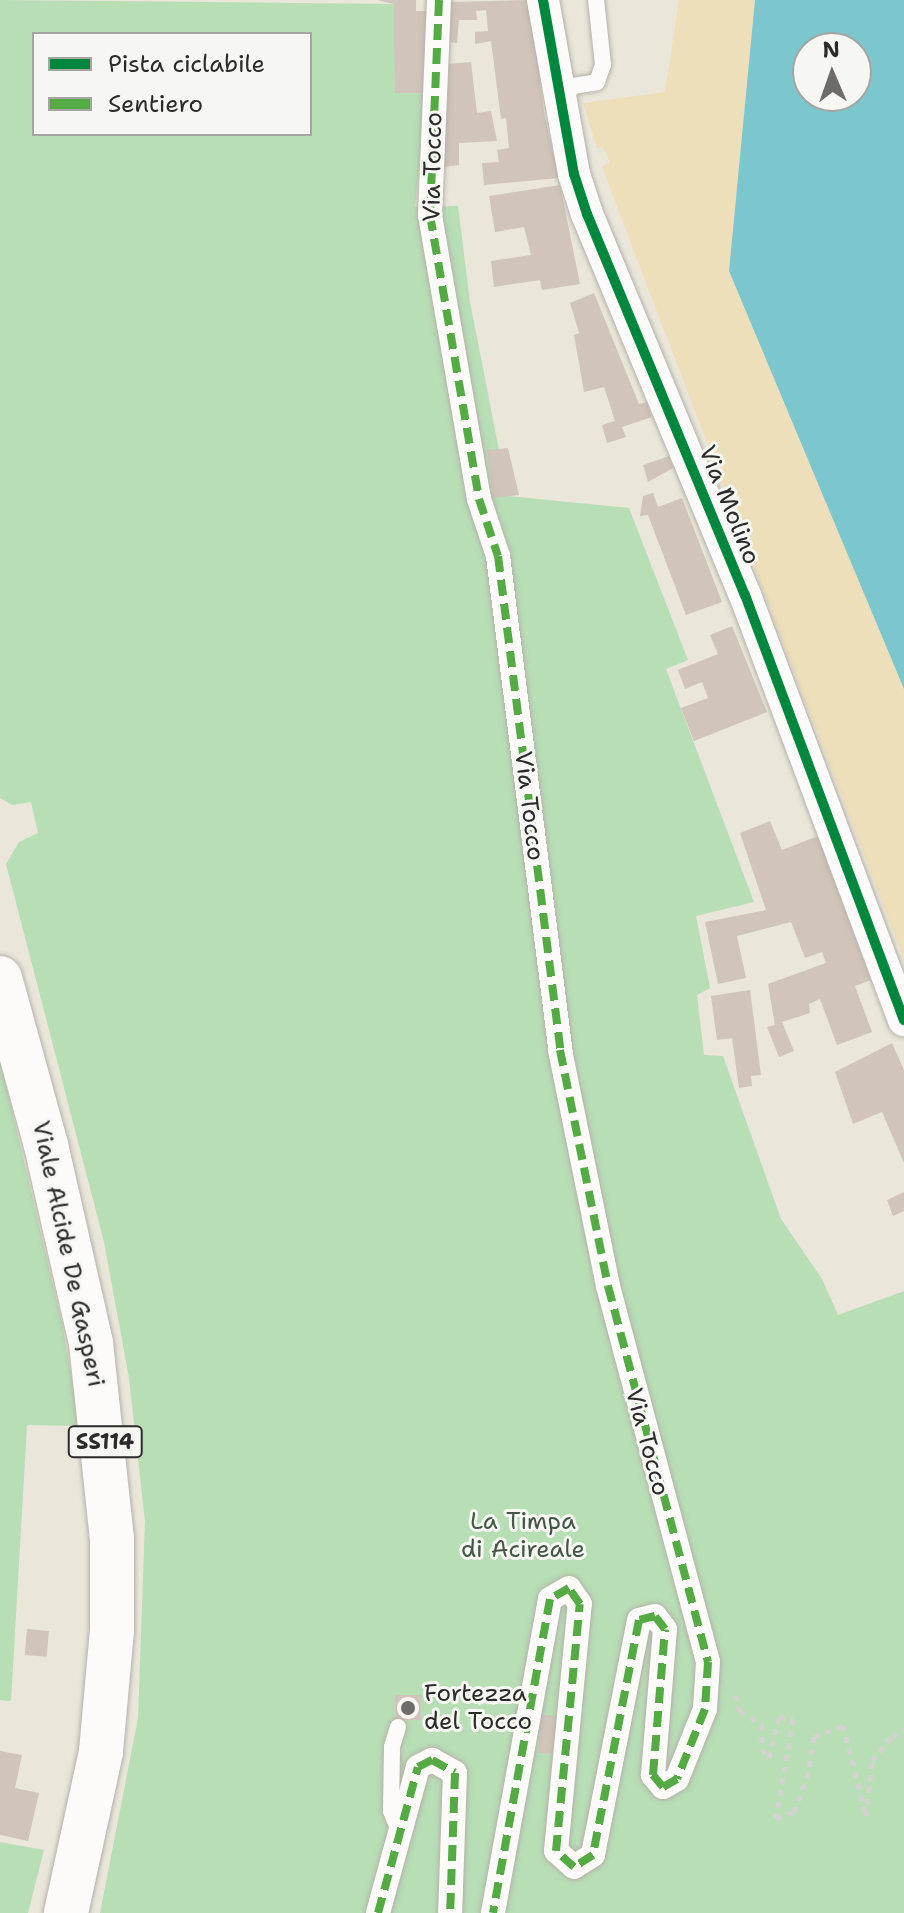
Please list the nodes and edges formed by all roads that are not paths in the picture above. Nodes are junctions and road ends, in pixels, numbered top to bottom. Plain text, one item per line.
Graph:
1 (439, 0) edge
2 (543, 0) edge
3 (596, 0) edge
4 (560, 104) junction
5 (0, 978) edge
6 (904, 1020) edge
7 (398, 1727) dead end
8 (400, 1833) junction
9 (66, 1913) edge
10 (378, 1913) edge
11 (450, 1913) edge
12 (493, 1913) edge

1 - 12 street, Via Tocco
2 - 4 street, Via Molino
3 - 4 lane
4 - 6 street, Via Molino
5 - 9 main road, Viale Alcide De Gasperi / SS114
7 - 8 lane
8 - 10 street
8 - 11 street

